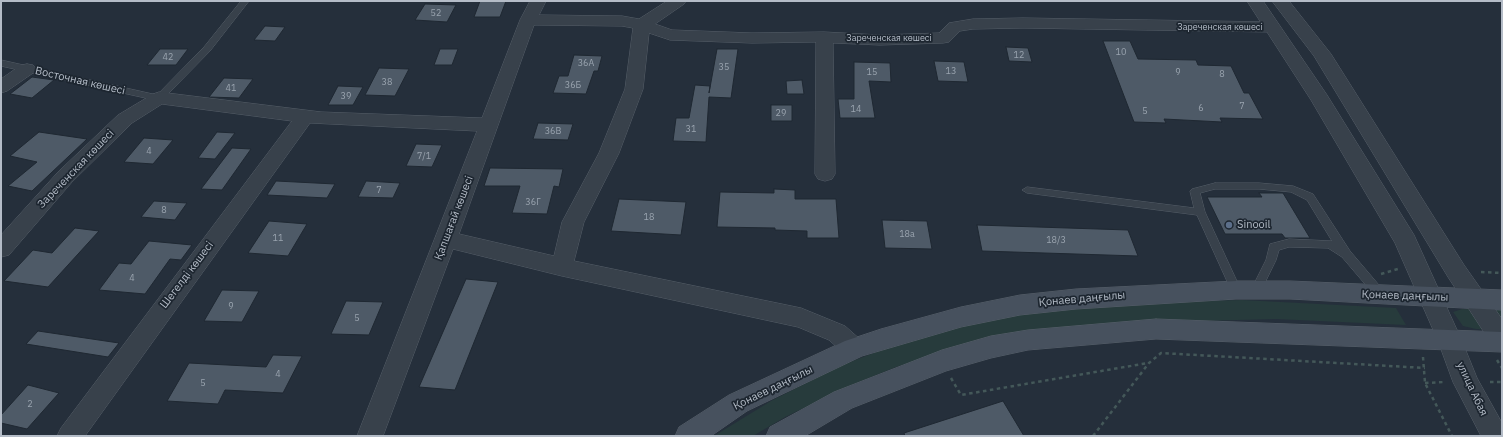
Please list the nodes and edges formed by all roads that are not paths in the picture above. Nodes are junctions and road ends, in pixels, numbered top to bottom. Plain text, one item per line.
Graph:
1 (245, 1) edge
2 (538, 1) edge
3 (678, 1) edge
4 (1255, 1) edge
5 (1280, 1) edge
6 (528, 20) junction
7 (642, 25) junction
8 (1271, 27) junction
9 (824, 38) junction
10 (1, 63) edge
11 (27, 69) junction
12 (1, 87) edge
13 (159, 98) junction
14 (305, 116) junction
15 (489, 125) junction
16 (825, 174) dead end
17 (1027, 190) dead end
18 (1200, 212) junction
19 (446, 239) junction
20 (1, 248) edge
21 (1346, 254) junction
22 (562, 267) junction
23 (1246, 290) junction
24 (1381, 295) junction
25 (1431, 297) junction
26 (1475, 299) junction
27 (1502, 300) edge
28 (1450, 341) junction
29 (1500, 346) edge
30 (854, 348) junction
31 (70, 436) edge
32 (370, 436) edge
33 (689, 436) edge
34 (780, 436) edge
35 (1495, 436) edge

1 - 13 lane
2 - 6 street, Қапшағай көшесі
3 - 7 street
4 - 8 street, улица Абая
5 - 26 street
6 - 7 street, Зареченская көшесі
6 - 15 street, Қапшағай көшесі
7 - 9 street, Зареченская көшесі
7 - 22 street
8 - 9 street, Зареченская көшесі
8 - 25 street, улица Абая
9 - 16 street
10 - 11 lane, Восточная көшесі
11 - 12 street
11 - 13 lane, Восточная көшесі
13 - 14 street
13 - 20 street, Зареченская көшесі
14 - 15 street
14 - 31 street, Шегелді көшесі
15 - 19 street, Қапшағай көшесі
17 - 18 lane
18 - 21 lane
18 - 23 lane
19 - 22 street
19 - 32 street, Қапшағай көшесі
21 - 23 lane
21 - 24 lane
22 - 30 street
23 - 24 main road, Қонаев даңғылы
23 - 30 main road, Қонаев даңғылы
24 - 25 main road, Қонаев даңғылы
25 - 26 main road, Қонаев даңғылы
25 - 28 street, улица Абая
26 - 27 main road, Қонаев даңғылы
26 - 29 street
28 - 29 main road
28 - 34 main road
28 - 35 street, улица Абая
30 - 33 main road, Қонаев даңғылы

